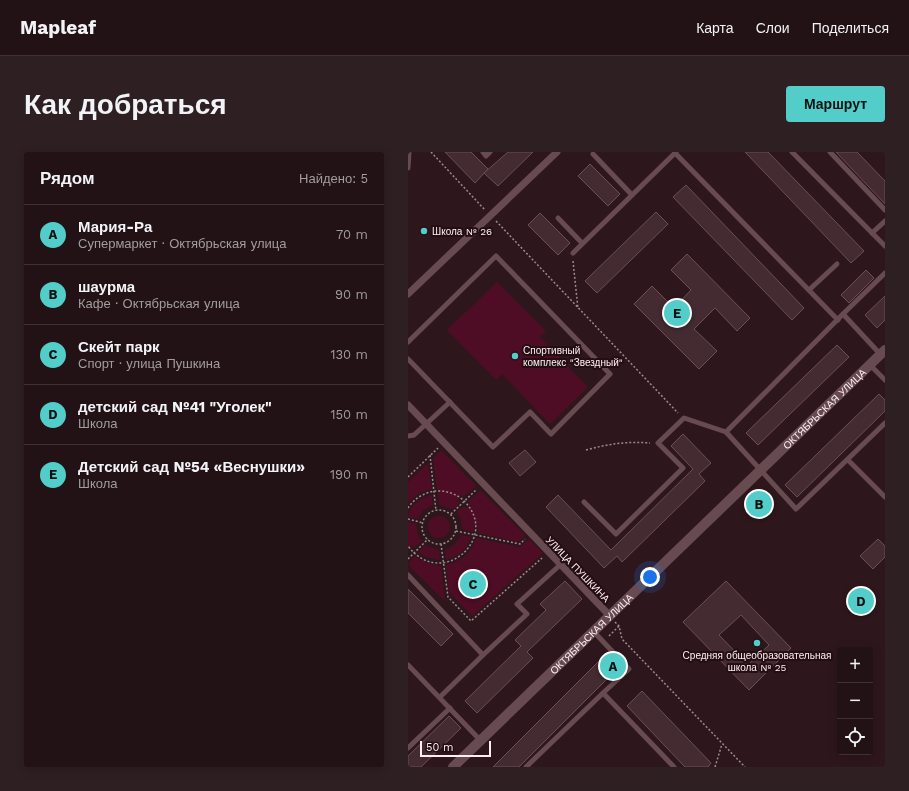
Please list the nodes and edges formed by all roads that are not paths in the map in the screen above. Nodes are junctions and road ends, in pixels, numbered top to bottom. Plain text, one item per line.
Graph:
1 (410, 152) edge
2 (483, 152) edge
3 (490, 152) edge
4 (557, 152) edge
5 (792, 152) edge
6 (830, 152) edge
7 (675, 153) edge
8 (593, 154) dead end
9 (408, 168) edge
10 (632, 195) junction
11 (885, 210) edge
12 (558, 218) dead end
13 (885, 220) edge
14 (872, 233) junction
15 (582, 243) junction
16 (885, 246) edge
17 (572, 253) road end
18 (837, 264) dead end
19 (885, 273) edge
20 (809, 290) junction
21 (408, 294) edge
22 (843, 314) junction
23 (838, 320) junction
24 (408, 342) edge
25 (883, 353) edge
26 (408, 359) edge
27 (870, 365) junction
28 (885, 380) edge
29 (450, 402) junction
30 (408, 405) edge
31 (885, 423) edge
32 (427, 425) junction
33 (726, 432) junction
34 (408, 436) edge
35 (848, 460) junction
36 (760, 471) junction
37 (885, 496) edge
38 (584, 502) dead end
39 (560, 565) junction
40 (408, 576) edge
41 (610, 616) junction
42 (594, 632) junction
43 (483, 656) junction
44 (408, 665) edge
45 (603, 693) junction
46 (440, 697) junction
47 (450, 708) junction
48 (481, 740) junction
49 (408, 748) edge
50 (453, 767) edge
51 (526, 767) edge
52 (674, 767) edge

1 - 9 lane
2 - 3 lane
4 - 21 street
5 - 14 lane
6 - 11 lane
7 - 10 lane
7 - 20 lane
8 - 10 lane
10 - 15 lane
12 - 15 lane
13 - 14 lane
14 - 16 lane
15 - 17 lane
18 - 20 lane
19 - 22 lane
20 - 23 lane
22 - 23 lane
22 - 25 lane
23 - 33 lane
24 - 29 lane
25 - 27 street, ОКТЯБРЬСКАЯ УЛИЦА
26 - 29 lane
27 - 28 lane
27 - 36 street, ОКТЯБРЬСКАЯ УЛИЦА
29 - 32 lane
30 - 32 street, УЛИЦА ПУШКИНА
31 - 35 lane
32 - 34 lane
32 - 39 street, УЛИЦА ПУШКИНА
33 - 36 lane
33 - 38 lane
35 - 36 lane
35 - 37 lane
36 - 41 street, ОКТЯБРЬСКАЯ УЛИЦА
39 - 41 street, УЛИЦА ПУШКИНА
39 - 43 lane
40 - 43 lane
41 - 42 street, ОКТЯБРЬСКАЯ УЛИЦА
42 - 45 lane
42 - 48 street, ОКТЯБРЬСКАЯ УЛИЦА
43 - 46 lane
44 - 46 lane
45 - 51 lane
45 - 52 lane
46 - 47 lane
47 - 48 lane
47 - 49 lane
48 - 50 street, ОКТЯБРЬСКАЯ УЛИЦА

